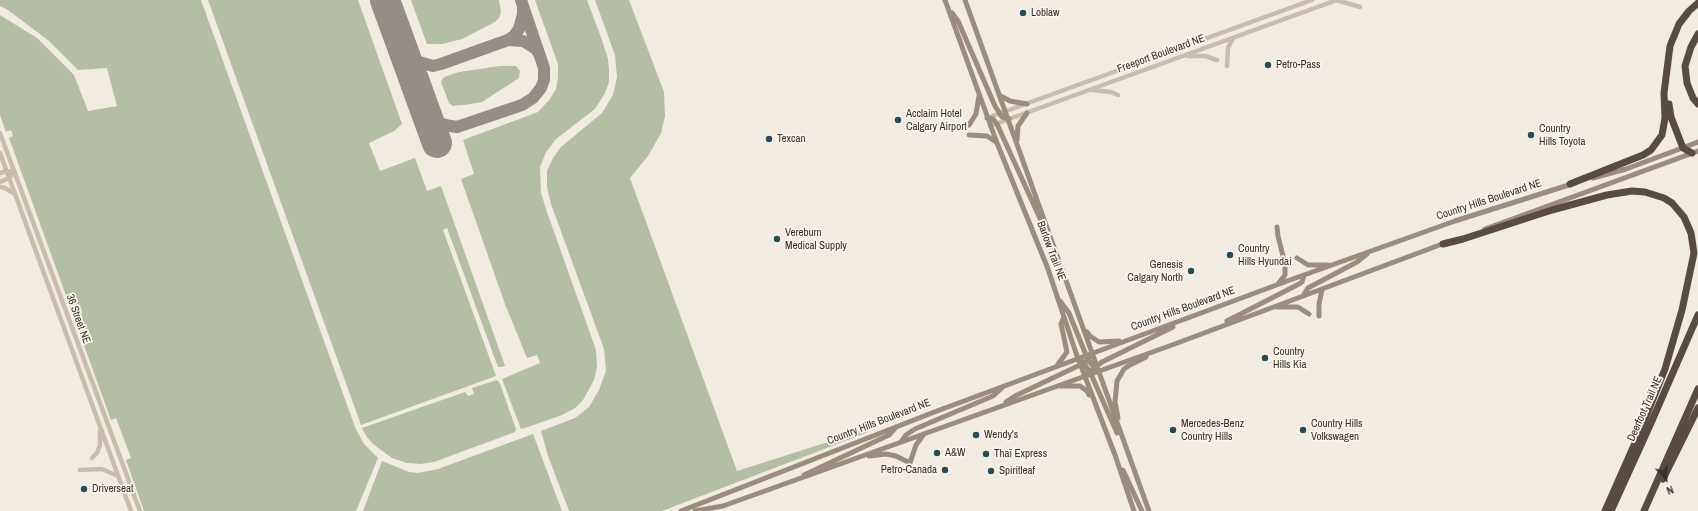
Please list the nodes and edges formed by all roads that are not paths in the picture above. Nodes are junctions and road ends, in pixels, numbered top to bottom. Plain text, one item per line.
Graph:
1 (946, 0) edge
2 (965, 0) edge
3 (1312, 0) edge
4 (1336, 0) edge
5 (1698, 4) edge
6 (948, 8) junction
7 (1360, 8) dead end
8 (1698, 34) edge
9 (1233, 38) junction
10 (1184, 56) junction
11 (1217, 60) dead end
12 (1227, 66) dead end
13 (1090, 90) junction
14 (979, 95) junction
15 (999, 95) junction
16 (1118, 95) dead end
17 (1027, 104) junction
18 (1698, 104) edge
19 (1006, 111) junction
20 (1027, 113) junction
21 (1000, 114) junction
22 (987, 118) junction
23 (1009, 119) junction
24 (998, 124) junction
25 (969, 125) dead end
26 (990, 126) junction
27 (0, 133) edge
28 (969, 135) dead end
29 (1016, 141) junction
30 (1698, 142) edge
31 (997, 143) junction
32 (1683, 148) junction
33 (1695, 152) edge
34 (0, 153) edge
35 (6, 171) junction
36 (14, 172) junction
37 (0, 174) edge
38 (9, 178) junction
39 (0, 182) edge
40 (1570, 184) junction
41 (0, 187) edge
42 (15, 194) junction
43 (1277, 227) dead end
44 (1048, 232) junction
45 (1443, 244) junction
46 (1369, 252) junction
47 (1297, 258) dead end
48 (1334, 264) junction
49 (1304, 275) junction
50 (1278, 284) junction
51 (1322, 290) junction
52 (1303, 296) junction
53 (1058, 298) junction
54 (1270, 308) junction
55 (1309, 314) dead end
56 (1698, 314) edge
57 (1196, 316) junction
58 (1319, 316) dead end
59 (1064, 317) junction
60 (1079, 318) junction
61 (1199, 335) junction
62 (1128, 340) junction
63 (1172, 345) junction
64 (1092, 353) junction
65 (1078, 358) junction
66 (1085, 361) junction
67 (1058, 365) junction
68 (1094, 370) junction
69 (1084, 376) junction
70 (1005, 385) junction
71 (1056, 386) junction
72 (1698, 389) edge
73 (1002, 405) junction
74 (1698, 408) edge
75 (1098, 412) junction
76 (896, 426) junction
77 (101, 427) junction
78 (924, 434) junction
79 (1121, 435) junction
80 (901, 442) junction
81 (1116, 455) junction
82 (862, 456) junction
83 (92, 458) dead end
84 (1128, 458) junction
85 (80, 470) dead end
86 (118, 476) junction
87 (795, 480) junction
88 (1149, 510) edge
89 (131, 511) edge
90 (140, 511) edge
91 (681, 511) edge
92 (695, 511) edge
93 (1132, 511) edge
94 (1142, 511) edge
95 (1605, 511) edge
96 (1611, 511) edge
97 (1645, 511) edge

1 - 6 main road, Barlow Trail NE
2 - 15 main road, Barlow Trail NE
3 - 17 street, Freeport Boulevard NE
4 - 7 street
4 - 9 street, Freeport Boulevard NE
5 - 32 highway
5 - 40 highway
6 - 14 main road, Barlow Trail NE
6 - 21 main road
8 - 18 highway
9 - 10 street, Freeport Boulevard NE
9 - 12 street
10 - 11 street
10 - 13 street, Freeport Boulevard NE
13 - 16 street
13 - 20 street, Freeport Boulevard NE
14 - 22 main road, Barlow Trail NE
14 - 25 main road
15 - 17 main road
15 - 19 main road, Barlow Trail NE
17 - 19 street, Freeport Boulevard NE
19 - 21 street, Freeport Boulevard NE
19 - 23 main road, Barlow Trail NE
20 - 23 street, Freeport Boulevard NE
20 - 29 main road
21 - 22 street, Freeport Boulevard NE
21 - 23 main road
22 - 24 main road
22 - 26 main road, Barlow Trail NE
23 - 24 street, Freeport Boulevard NE
23 - 29 main road, Barlow Trail NE
24 - 26 street, Freeport Boulevard NE
24 - 44 main road
26 - 31 main road, Barlow Trail NE
27 - 36 street, 36 Street NE
28 - 31 main road
29 - 44 main road, Barlow Trail NE
30 - 32 main road, Country Hills Boulevard NE
31 - 53 main road, Barlow Trail NE
32 - 33 highway
32 - 40 main road, Country Hills Boulevard NE
33 - 45 main road, Country Hills Boulevard NE
34 - 35 street, 36 Street NE
35 - 36 street
35 - 37 street
35 - 38 street, 36 Street NE
36 - 38 street
36 - 90 street, 36 Street NE
38 - 39 street
38 - 42 street, 36 Street NE
40 - 46 main road, Country Hills Boulevard NE
41 - 42 street
42 - 77 street, 36 Street NE
43 - 50 main road
44 - 60 main road, Barlow Trail NE
45 - 51 main road, Country Hills Boulevard NE
45 - 95 highway
46 - 48 main road, Country Hills Boulevard NE
46 - 52 main road
47 - 48 main road
48 - 49 main road, Country Hills Boulevard NE
49 - 50 main road, Country Hills Boulevard NE
49 - 61 main road
50 - 57 main road, Country Hills Boulevard NE
51 - 52 main road, Country Hills Boulevard NE
51 - 58 main road
52 - 54 main road, Country Hills Boulevard NE
53 - 59 main road, Barlow Trail NE
53 - 66 main road
54 - 55 main road
54 - 61 main road, Country Hills Boulevard NE
56 - 96 highway, Deerfoot Trail NE
57 - 62 main road, Country Hills Boulevard NE
57 - 68 main road
59 - 65 main road, Barlow Trail NE
59 - 67 main road
60 - 62 main road
60 - 64 main road, Barlow Trail NE
61 - 63 main road, Country Hills Boulevard NE
62 - 64 main road, Country Hills Boulevard NE
63 - 68 main road, Country Hills Boulevard NE
63 - 79 main road
64 - 66 main road, Country Hills Boulevard NE
64 - 68 main road, Barlow Trail NE
65 - 66 main road, Barlow Trail NE
65 - 66 main road, Country Hills Boulevard NE
65 - 67 main road, Country Hills Boulevard NE
66 - 68 main road
66 - 69 main road, Barlow Trail NE
66 - 73 main road
67 - 70 main road, Country Hills Boulevard NE
68 - 69 main road, Country Hills Boulevard NE
68 - 79 main road, Barlow Trail NE
68 - 84 main road
69 - 71 main road, Country Hills Boulevard NE
69 - 75 main road, Barlow Trail NE
70 - 76 main road, Country Hills Boulevard NE
70 - 80 main road
71 - 73 main road, Country Hills Boulevard NE
71 - 75 main road
72 - 97 highway
73 - 78 main road, Country Hills Boulevard NE
74 - 97 highway
75 - 81 main road, Barlow Trail NE
76 - 87 main road
76 - 91 main road, Country Hills Boulevard NE
77 - 83 street
77 - 86 street, 36 Street NE
78 - 80 main road, Country Hills Boulevard NE
78 - 82 main road
79 - 84 main road, Barlow Trail NE
80 - 82 main road, Country Hills Boulevard NE
81 - 93 main road, Barlow Trail NE
81 - 94 main road
82 - 87 main road, Country Hills Boulevard NE
84 - 88 main road, Barlow Trail NE
85 - 86 street
86 - 89 street, 36 Street NE
87 - 92 main road, Country Hills Boulevard NE

